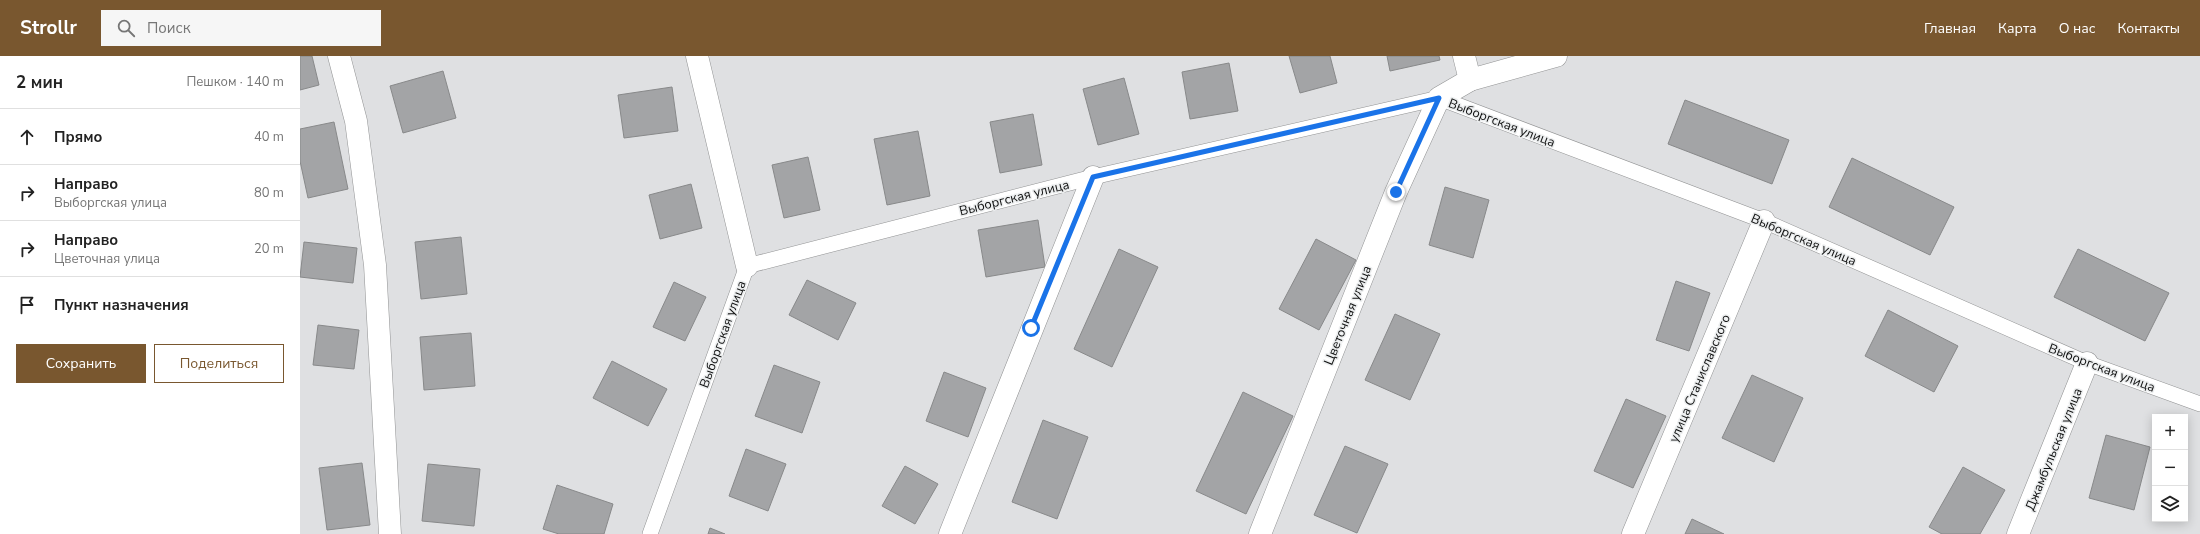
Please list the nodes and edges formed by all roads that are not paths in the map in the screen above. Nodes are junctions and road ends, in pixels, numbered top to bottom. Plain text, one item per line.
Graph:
1 (339, 56) edge
2 (697, 56) edge
3 (1464, 56) edge
4 (1556, 56) edge
5 (1470, 80) junction
6 (1439, 98) junction
7 (1093, 177) junction
8 (1764, 221) junction
9 (747, 266) junction
10 (2087, 363) junction
11 (2200, 404) edge
12 (390, 534) edge
13 (650, 534) edge
14 (950, 534) edge
15 (1260, 534) edge
16 (1633, 534) edge
17 (2018, 534) edge

1 - 12 street
2 - 9 street
3 - 5 street
4 - 5 street
5 - 6 street
6 - 7 lane, Выборгская улица
6 - 8 lane, Выборгская улица
6 - 15 street, Цветочная улица
7 - 9 lane, Выборгская улица
7 - 14 street
8 - 10 lane, Выборгская улица
8 - 16 street, улица Станиславского
9 - 13 lane, Выборгская улица
10 - 11 lane, Выборгская улица
10 - 17 street, Джамбульская улица

